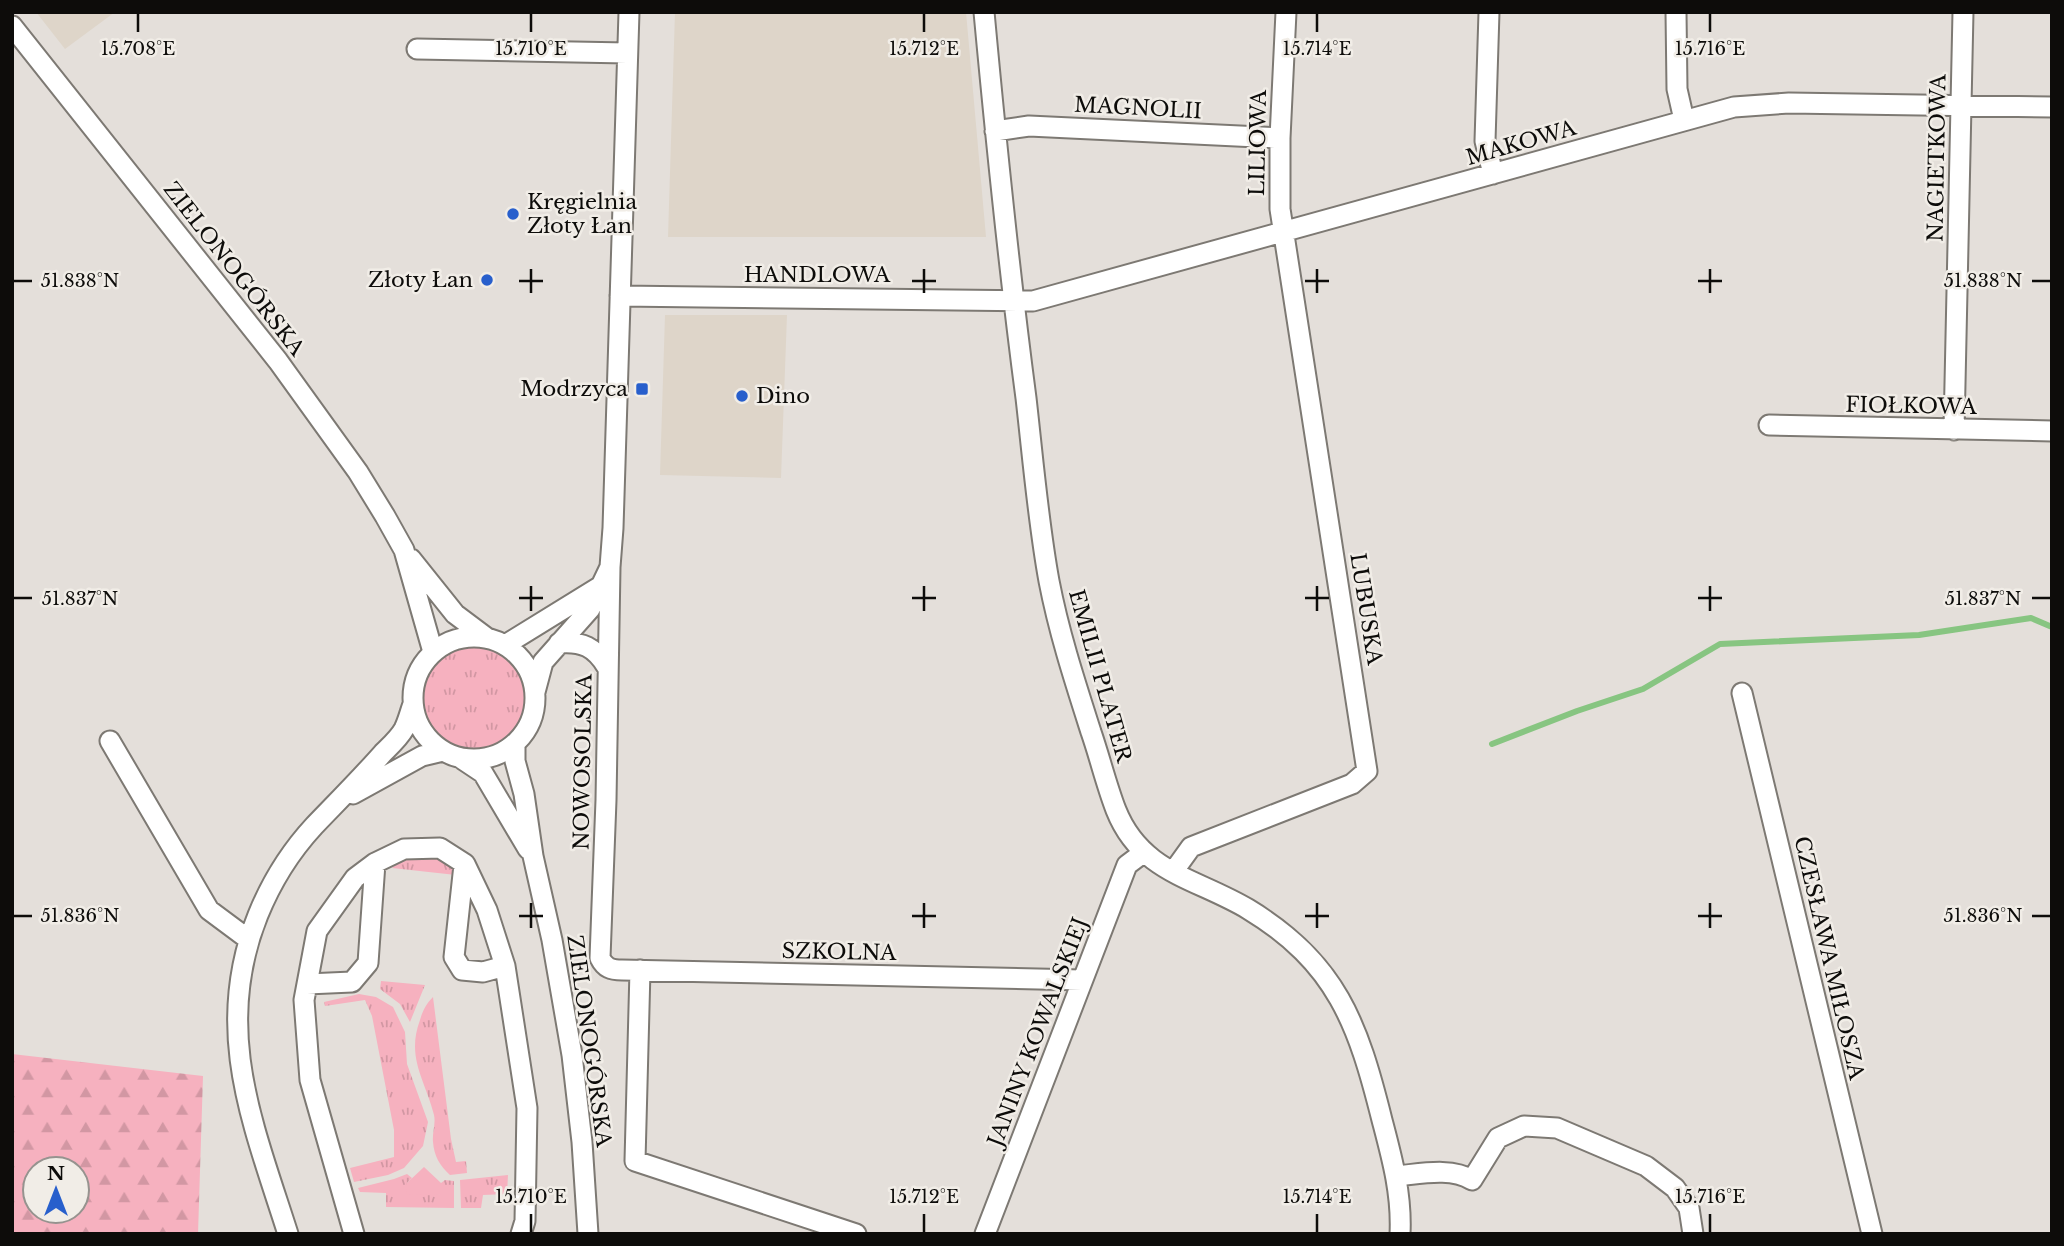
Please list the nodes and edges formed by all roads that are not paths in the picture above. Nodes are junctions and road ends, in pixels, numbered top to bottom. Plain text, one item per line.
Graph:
1 (629, 12) edge
2 (984, 12) edge
3 (1286, 12) edge
4 (1489, 12) edge
5 (1676, 12) edge
6 (1963, 12) edge
7 (12, 26) edge
8 (416, 49) dead end
9 (627, 53) junction
10 (1961, 104) junction
11 (2052, 107) edge
12 (1684, 120) junction
13 (995, 131) junction
14 (1280, 138) junction
15 (1493, 174) junction
16 (1285, 232) junction
17 (620, 296) junction
18 (1013, 299) junction
19 (1769, 425) dead end
20 (1954, 430) junction
21 (2052, 431) edge
22 (404, 551) junction
23 (610, 567) junction
24 (599, 587) junction
25 (496, 642) junction
26 (559, 643) junction
27 (433, 652) junction
28 (607, 667) junction
29 (535, 692) junction
30 (1742, 693) dead end
31 (413, 704) junction
32 (110, 741) dead end
33 (515, 744) junction
34 (452, 755) junction
35 (340, 802) junction
36 (1143, 853) junction
37 (533, 856) junction
38 (375, 863) junction
39 (464, 864) junction
40 (1173, 873) junction
41 (248, 939) junction
42 (600, 958) joint
43 (505, 966) junction
44 (640, 970) junction
45 (1082, 980) junction
46 (307, 984) junction
47 (1396, 1176) junction
48 (288, 1234) edge
49 (354, 1234) edge
50 (520, 1234) edge
51 (588, 1234) edge
52 (856, 1234) edge
53 (985, 1234) edge
54 (1400, 1234) edge
55 (1693, 1234) edge
56 (1872, 1234) edge

1 - 9 street, NOWOSOLSKA
2 - 13 street, EMILII PLATER
3 - 14 street, LILIOWA
4 - 15 street
5 - 12 street
6 - 10 street, NAGIETKOWA
7 - 22 street, ZIELONOGÓRSKA
8 - 9 street
9 - 17 street, NOWOSOLSKA
10 - 11 street, MAKOWA
10 - 12 street, MAKOWA
10 - 20 street, NAGIETKOWA
12 - 15 street, MAKOWA
13 - 14 street, MAGNOLII
13 - 18 street, EMILII PLATER
14 - 16 street, LILIOWA
15 - 16 street, MAKOWA
16 - 18 street, MAKOWA
16 - 40 street, LUBUSKA
17 - 18 street, HANDLOWA
17 - 23 street, NOWOSOLSKA
18 - 36 street, EMILII PLATER
19 - 20 street, FIOŁKOWA
20 - 21 street, FIOŁKOWA
22 - 25 street, ZIELONOGÓRSKA
22 - 27 street, ZIELONOGÓRSKA
23 - 24 street, NOWOSOLSKA
23 - 28 street, NOWOSOLSKA
24 - 25 street, NOWOSOLSKA
24 - 26 street, NOWOSOLSKA
25 - 27 street
25 - 29 street
26 - 28 street
26 - 29 street, NOWOSOLSKA
27 - 31 street
28 - 42 street, NOWOSOLSKA
29 - 33 street
30 - 56 street, CZESŁAWA MIŁOSZA
31 - 34 street
31 - 35 street
32 - 41 street
33 - 34 street
33 - 37 street, ZIELONOGÓRSKA
34 - 35 street
34 - 37 street, ZIELONOGÓRSKA
35 - 41 street
36 - 40 street, EMILII PLATER
36 - 45 street, JANINY KOWALSKIEJ
37 - 51 street, ZIELONOGÓRSKA
38 - 39 street
38 - 46 street
38 - 46 street
39 - 43 street
39 - 43 street
40 - 47 street, EMILII PLATER
41 - 48 street
42 - 44 street, SZKOLNA
43 - 50 street
44 - 45 street, SZKOLNA
44 - 52 street
45 - 53 street, JANINY KOWALSKIEJ
46 - 49 street
47 - 54 street, EMILII PLATER
47 - 55 street

